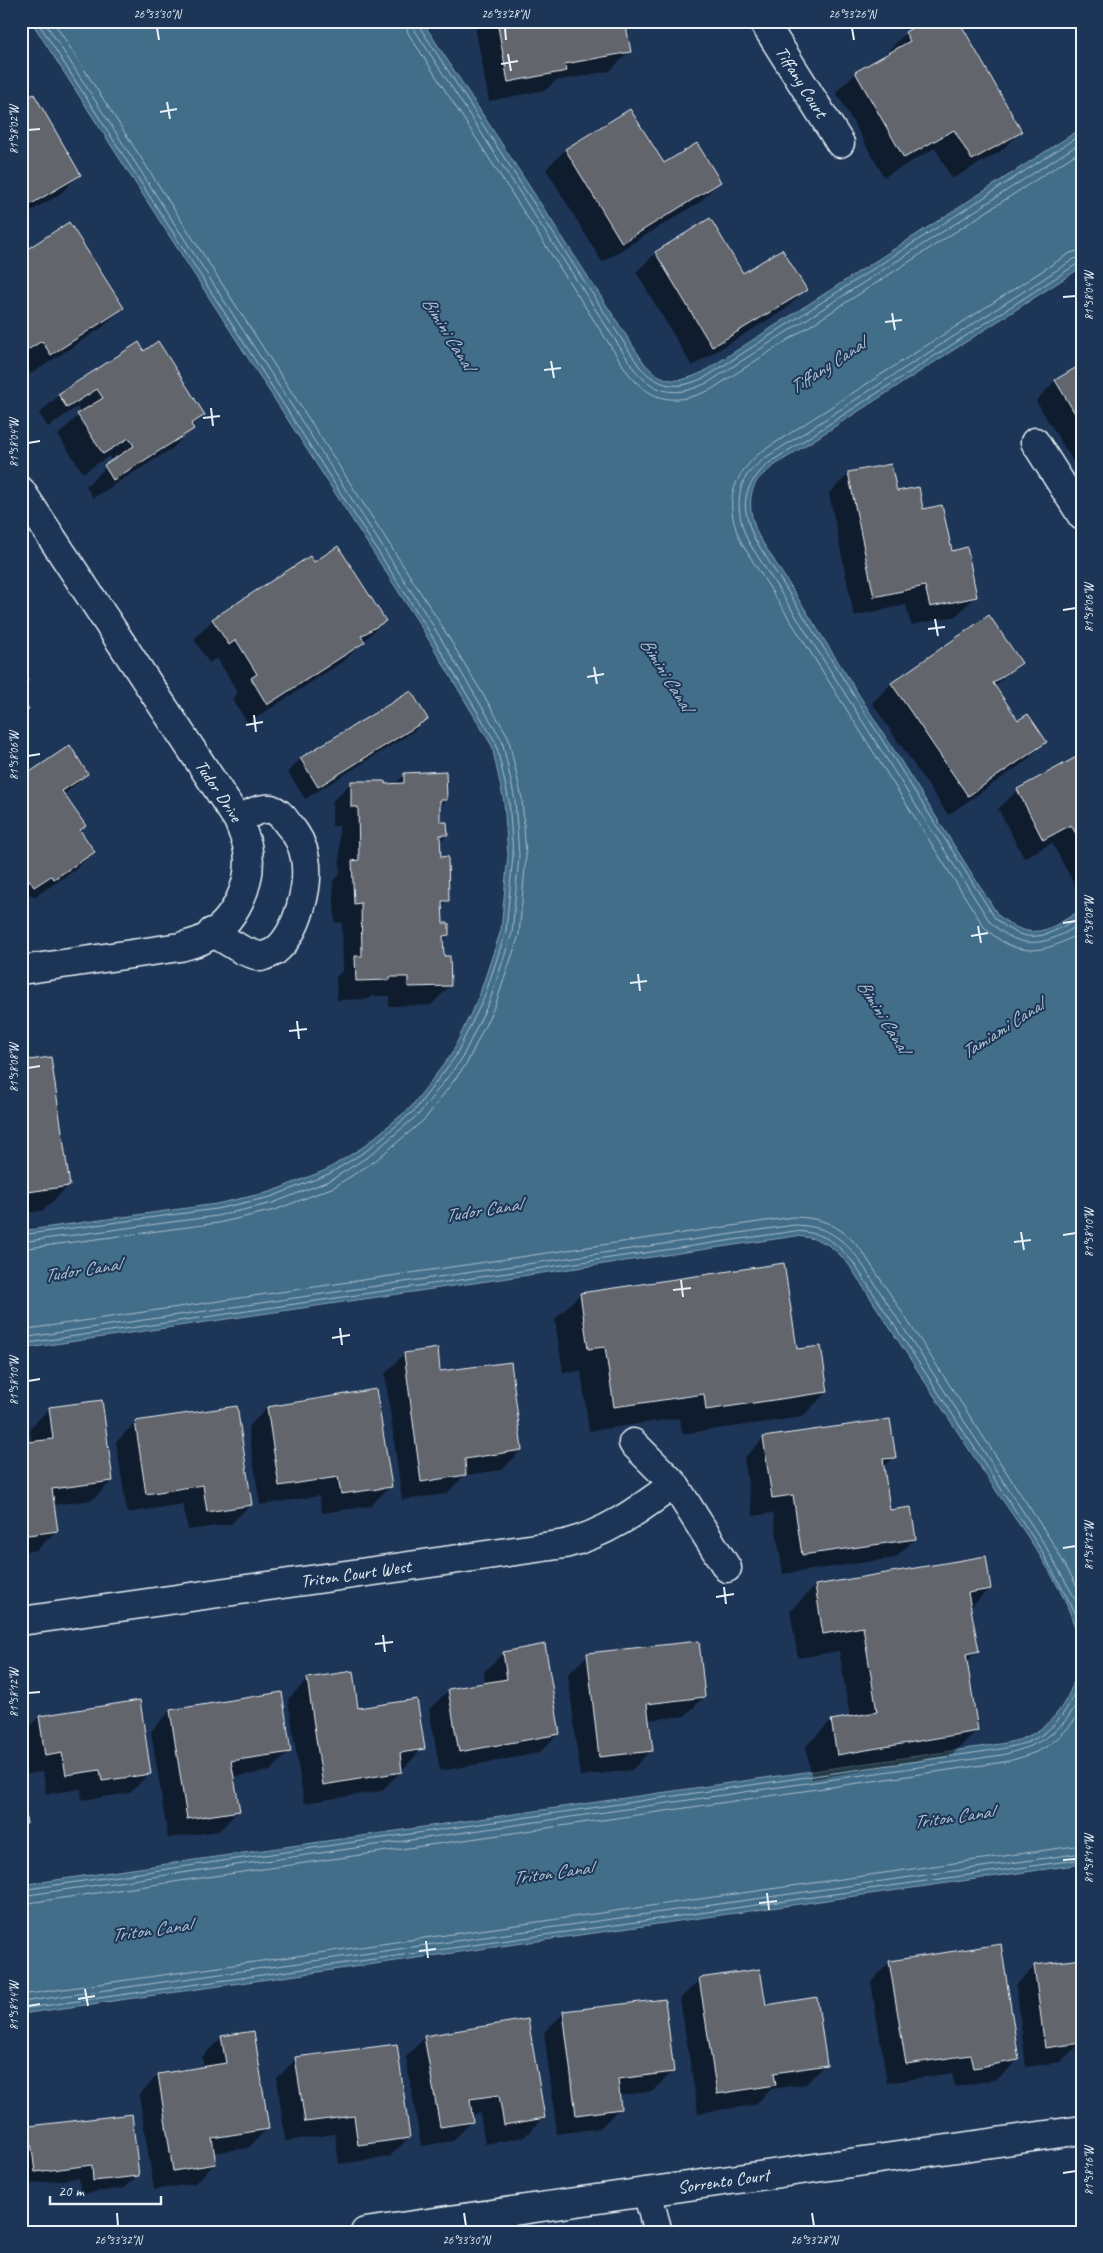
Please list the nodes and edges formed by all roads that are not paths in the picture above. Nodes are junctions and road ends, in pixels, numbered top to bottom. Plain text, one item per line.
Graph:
1 (763, 21) edge
2 (840, 143) dead end
3 (1035, 442) dead end
4 (21, 491) edge
5 (1082, 516) edge
6 (238, 820) junction
7 (212, 932) junction
8 (21, 970) edge
9 (633, 1443) dead end
10 (674, 1484) junction
11 (727, 1568) dead end
12 (21, 1621) edge
13 (1082, 2130) edge
14 (647, 2192) junction
15 (365, 2232) edge
16 (658, 2232) edge

1 - 2 street, Tiffany Court
3 - 5 street
4 - 6 street, Tudor Drive
6 - 7 street, Tudor Drive
6 - 7 street
7 - 8 street, Tudor Drive
9 - 10 street
10 - 11 street
10 - 12 street, Triton Court West
13 - 14 street, Sorrento Court
14 - 15 street, Sorrento Court
14 - 16 street

